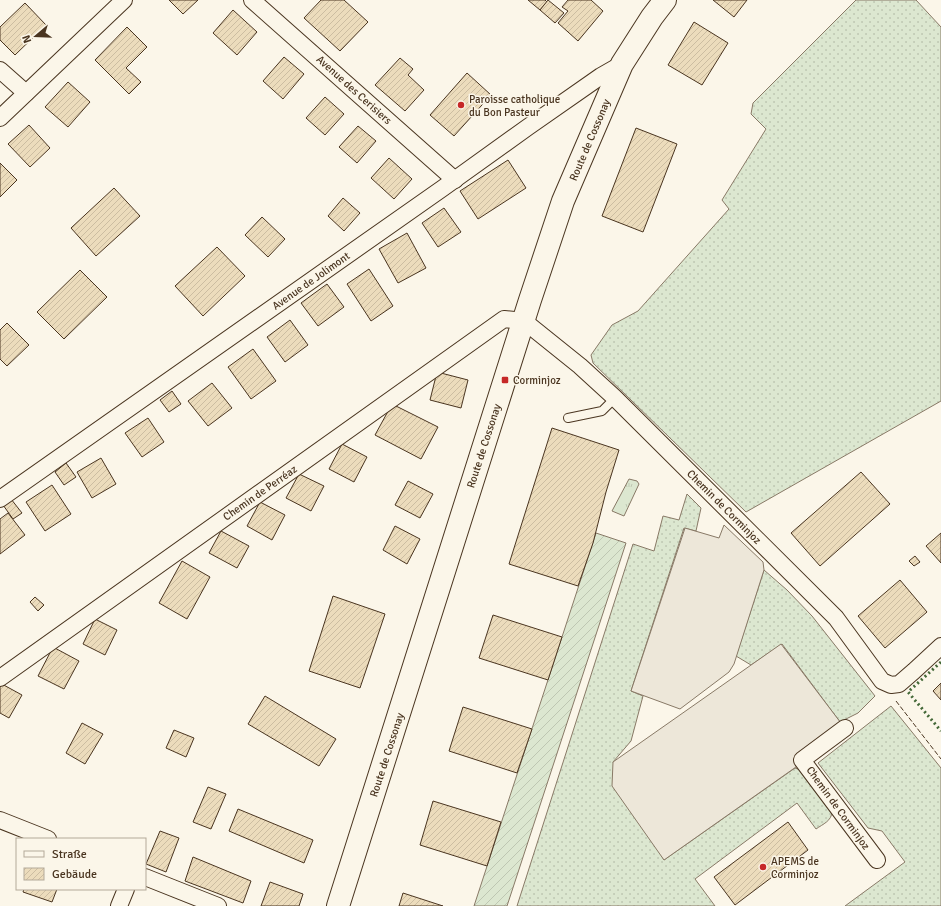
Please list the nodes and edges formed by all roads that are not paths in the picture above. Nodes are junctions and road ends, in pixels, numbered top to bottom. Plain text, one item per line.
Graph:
1 (124, 0) edge
2 (252, 0) edge
3 (664, 0) edge
4 (622, 64) junction
5 (0, 70) edge
6 (26, 93) junction
7 (0, 118) edge
8 (455, 180) junction
9 (524, 321) junction
10 (615, 398) junction
11 (568, 418) dead end
12 (0, 499) edge
13 (941, 646) edge
14 (0, 678) edge
15 (845, 728) dead end
16 (0, 820) edge
17 (45, 838) edge
18 (877, 860) dead end
19 (146, 877) edge
20 (126, 890) edge
21 (120, 906) edge
22 (218, 906) edge
23 (338, 906) edge

1 - 6 street
2 - 8 street, Avenue des Cerisiers
3 - 4 main road, Route de Cossonay
4 - 8 street, Avenue de Jolimont
4 - 9 main road, Route de Cossonay
5 - 6 street
6 - 7 street
8 - 12 street, Avenue de Jolimont
9 - 10 street, Chemin de Corminjoz
9 - 14 street, Chemin de Perréaz
9 - 23 main road, Route de Cossonay
10 - 11 lane
10 - 13 street, Chemin de Corminjoz
15 - 18 street, Chemin de Corminjoz
16 - 17 street
19 - 22 street
20 - 21 street

